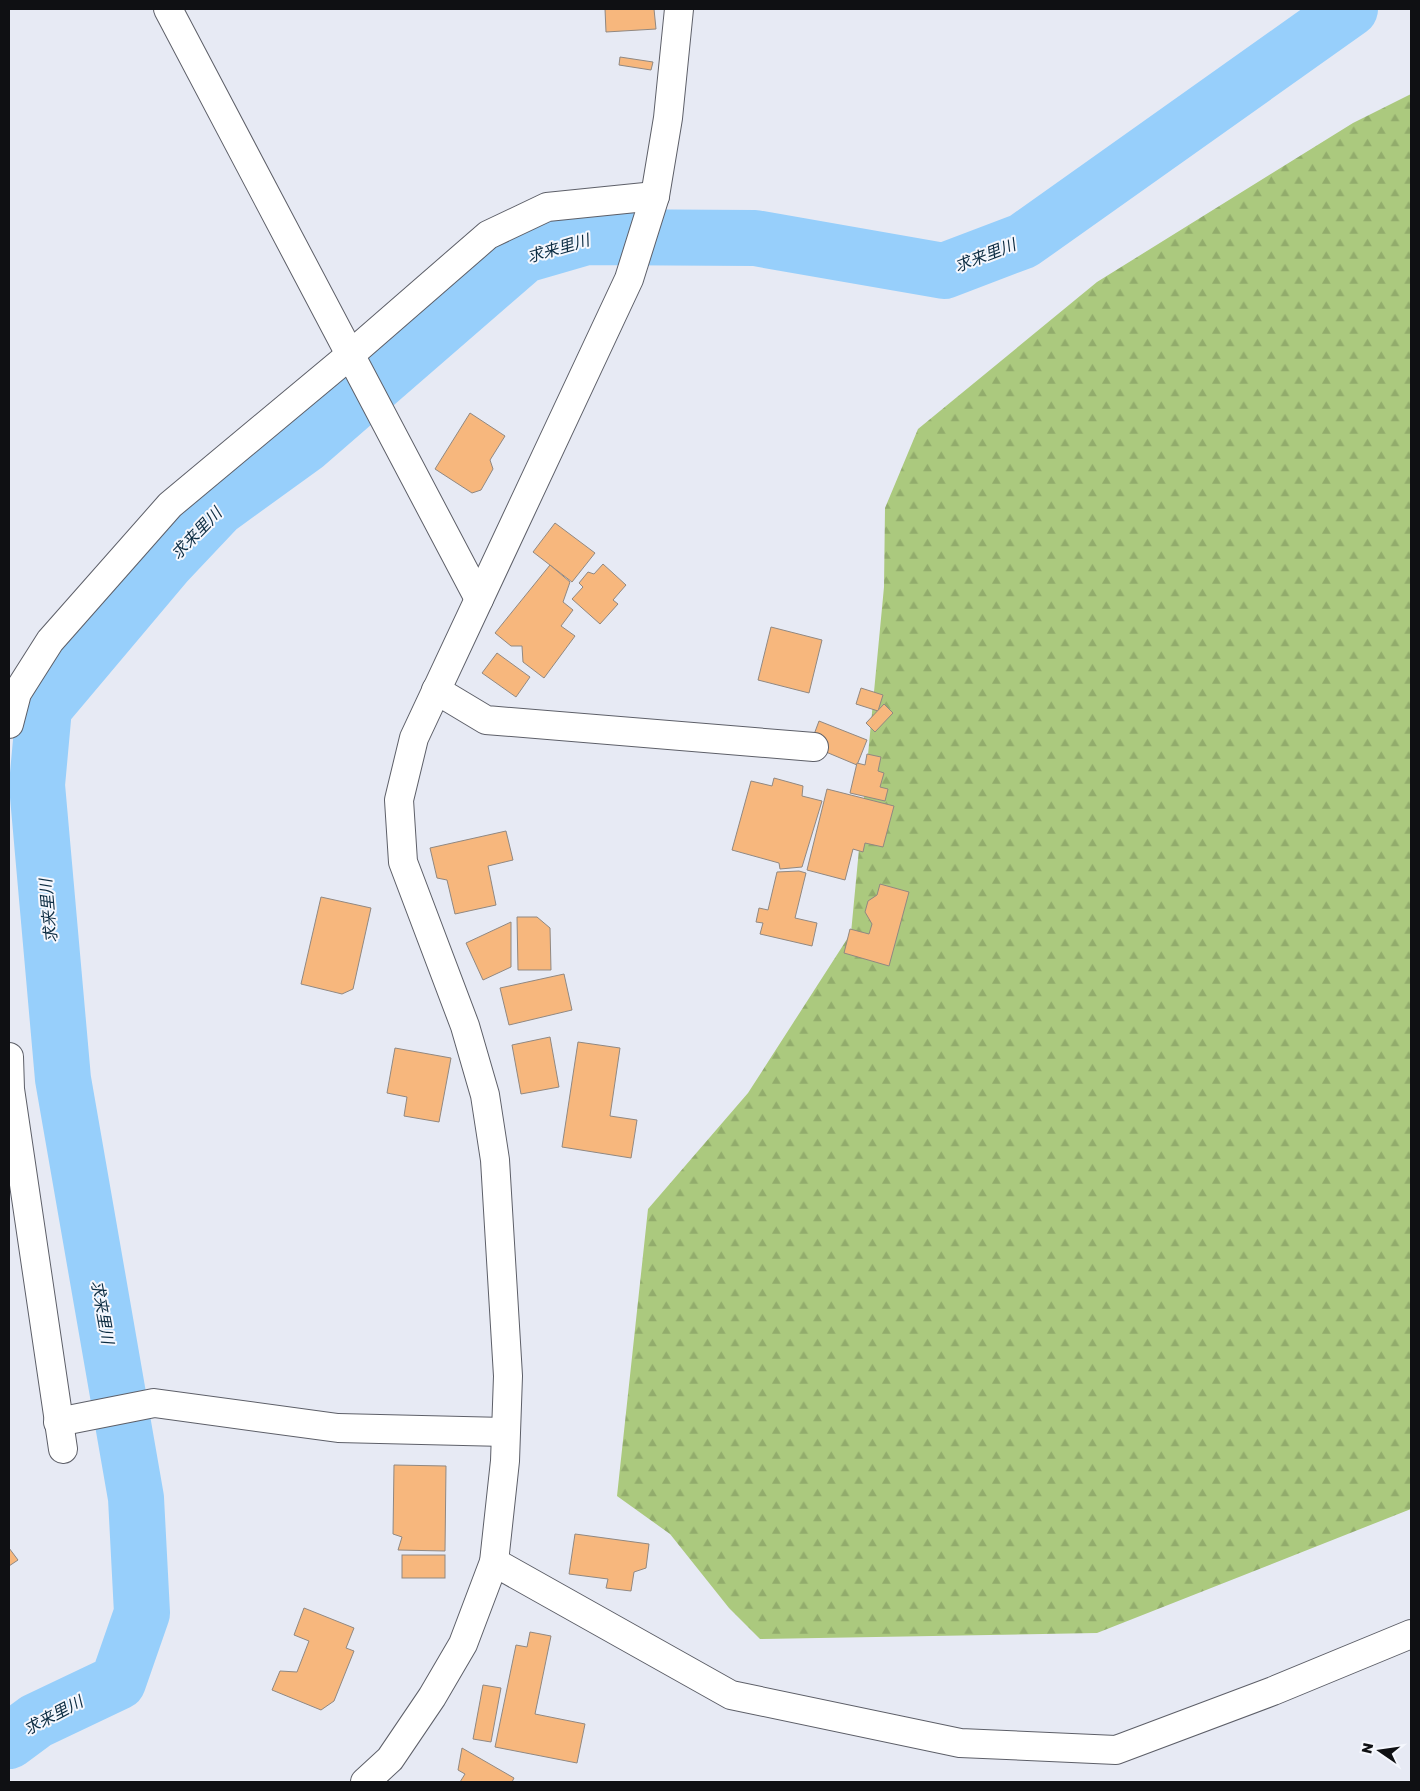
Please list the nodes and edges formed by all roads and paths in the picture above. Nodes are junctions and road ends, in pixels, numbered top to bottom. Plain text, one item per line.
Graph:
1 (168, 9) edge
2 (679, 9) edge
3 (655, 196) junction
4 (350, 355) junction
5 (479, 599) junction
6 (436, 690) junction
7 (9, 724) edge
8 (814, 748) dead end
9 (9, 1057) edge
10 (58, 1422) junction
11 (505, 1432) junction
12 (63, 1449) dead end
13 (494, 1562) junction
14 (1411, 1634) edge
15 (365, 1782) edge

1 - 4 street
2 - 3 street
3 - 4 street
3 - 5 street
4 - 5 street
4 - 7 street
5 - 6 street
6 - 8 street
6 - 11 street
9 - 10 street
10 - 11 street
10 - 12 street
11 - 13 street
13 - 14 street
13 - 15 street

